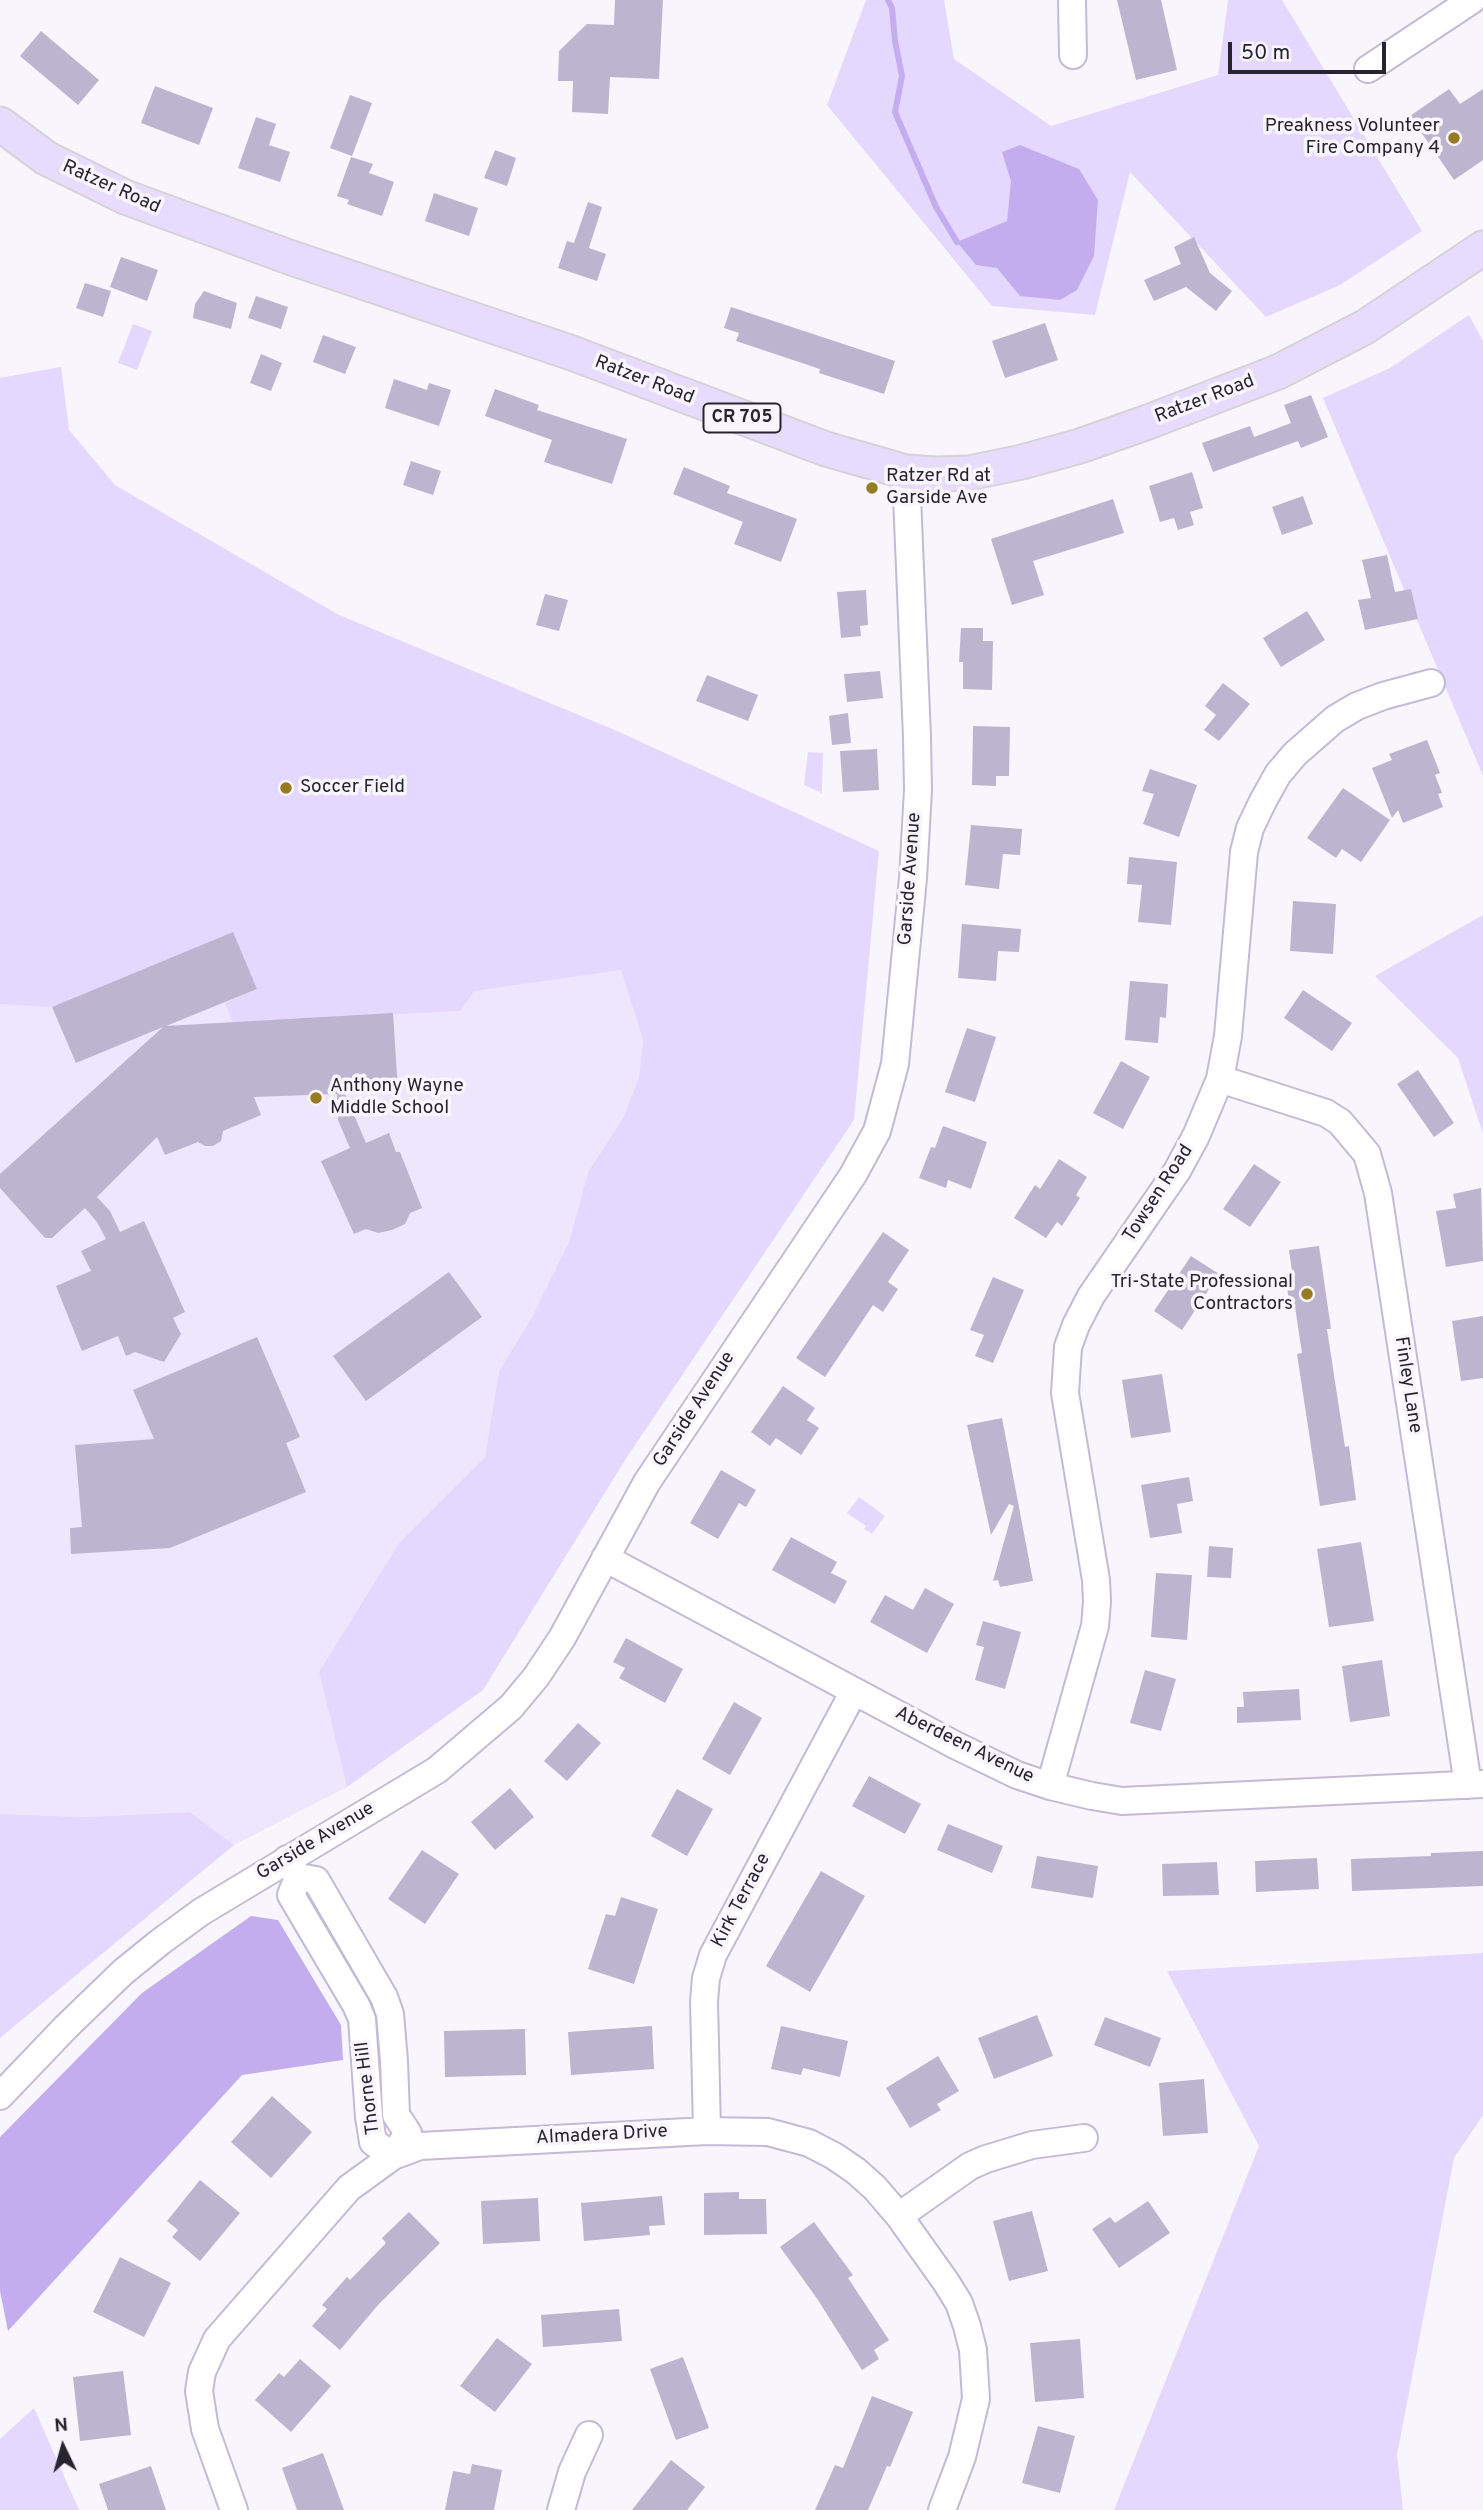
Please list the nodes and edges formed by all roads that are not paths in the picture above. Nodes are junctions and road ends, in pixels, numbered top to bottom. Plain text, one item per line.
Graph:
1 (1072, 0) edge
2 (1472, 0) edge
3 (1073, 55) dead end
4 (1368, 69) dead end
5 (0, 124) edge
6 (1483, 248) edge
7 (906, 472) junction
8 (1431, 683) dead end
9 (1220, 1079) junction
10 (606, 1558) junction
11 (854, 1691) junction
12 (1475, 1785) edge
13 (1050, 1786) junction
14 (293, 1868) junction
15 (0, 2096) edge
16 (707, 2131) junction
17 (1084, 2138) dead end
18 (393, 2155) junction
19 (899, 2216) junction
20 (589, 2435) dead end
21 (234, 2510) edge
22 (561, 2510) edge
23 (942, 2510) edge

1 - 3 street
2 - 4 street
5 - 7 main road, Ratzer Road / CR 705
6 - 7 main road, Ratzer Road / CR 705
7 - 10 street, Garside Avenue
8 - 9 street, Towsen Road
9 - 12 street, Finley Lane
9 - 13 street, Towsen Road
10 - 11 street, Aberdeen Avenue
10 - 14 street, Garside Avenue
11 - 13 street, Aberdeen Avenue
11 - 16 street, Kirk Terrace
12 - 13 street, Aberdeen Avenue
14 - 15 street, Garside Avenue
14 - 18 street, Thorne Hill
16 - 18 street, Almadera Drive
16 - 19 street, Almadera Drive
17 - 19 street
18 - 21 street, Almadera Drive
19 - 23 street, Almadera Drive
20 - 22 street

